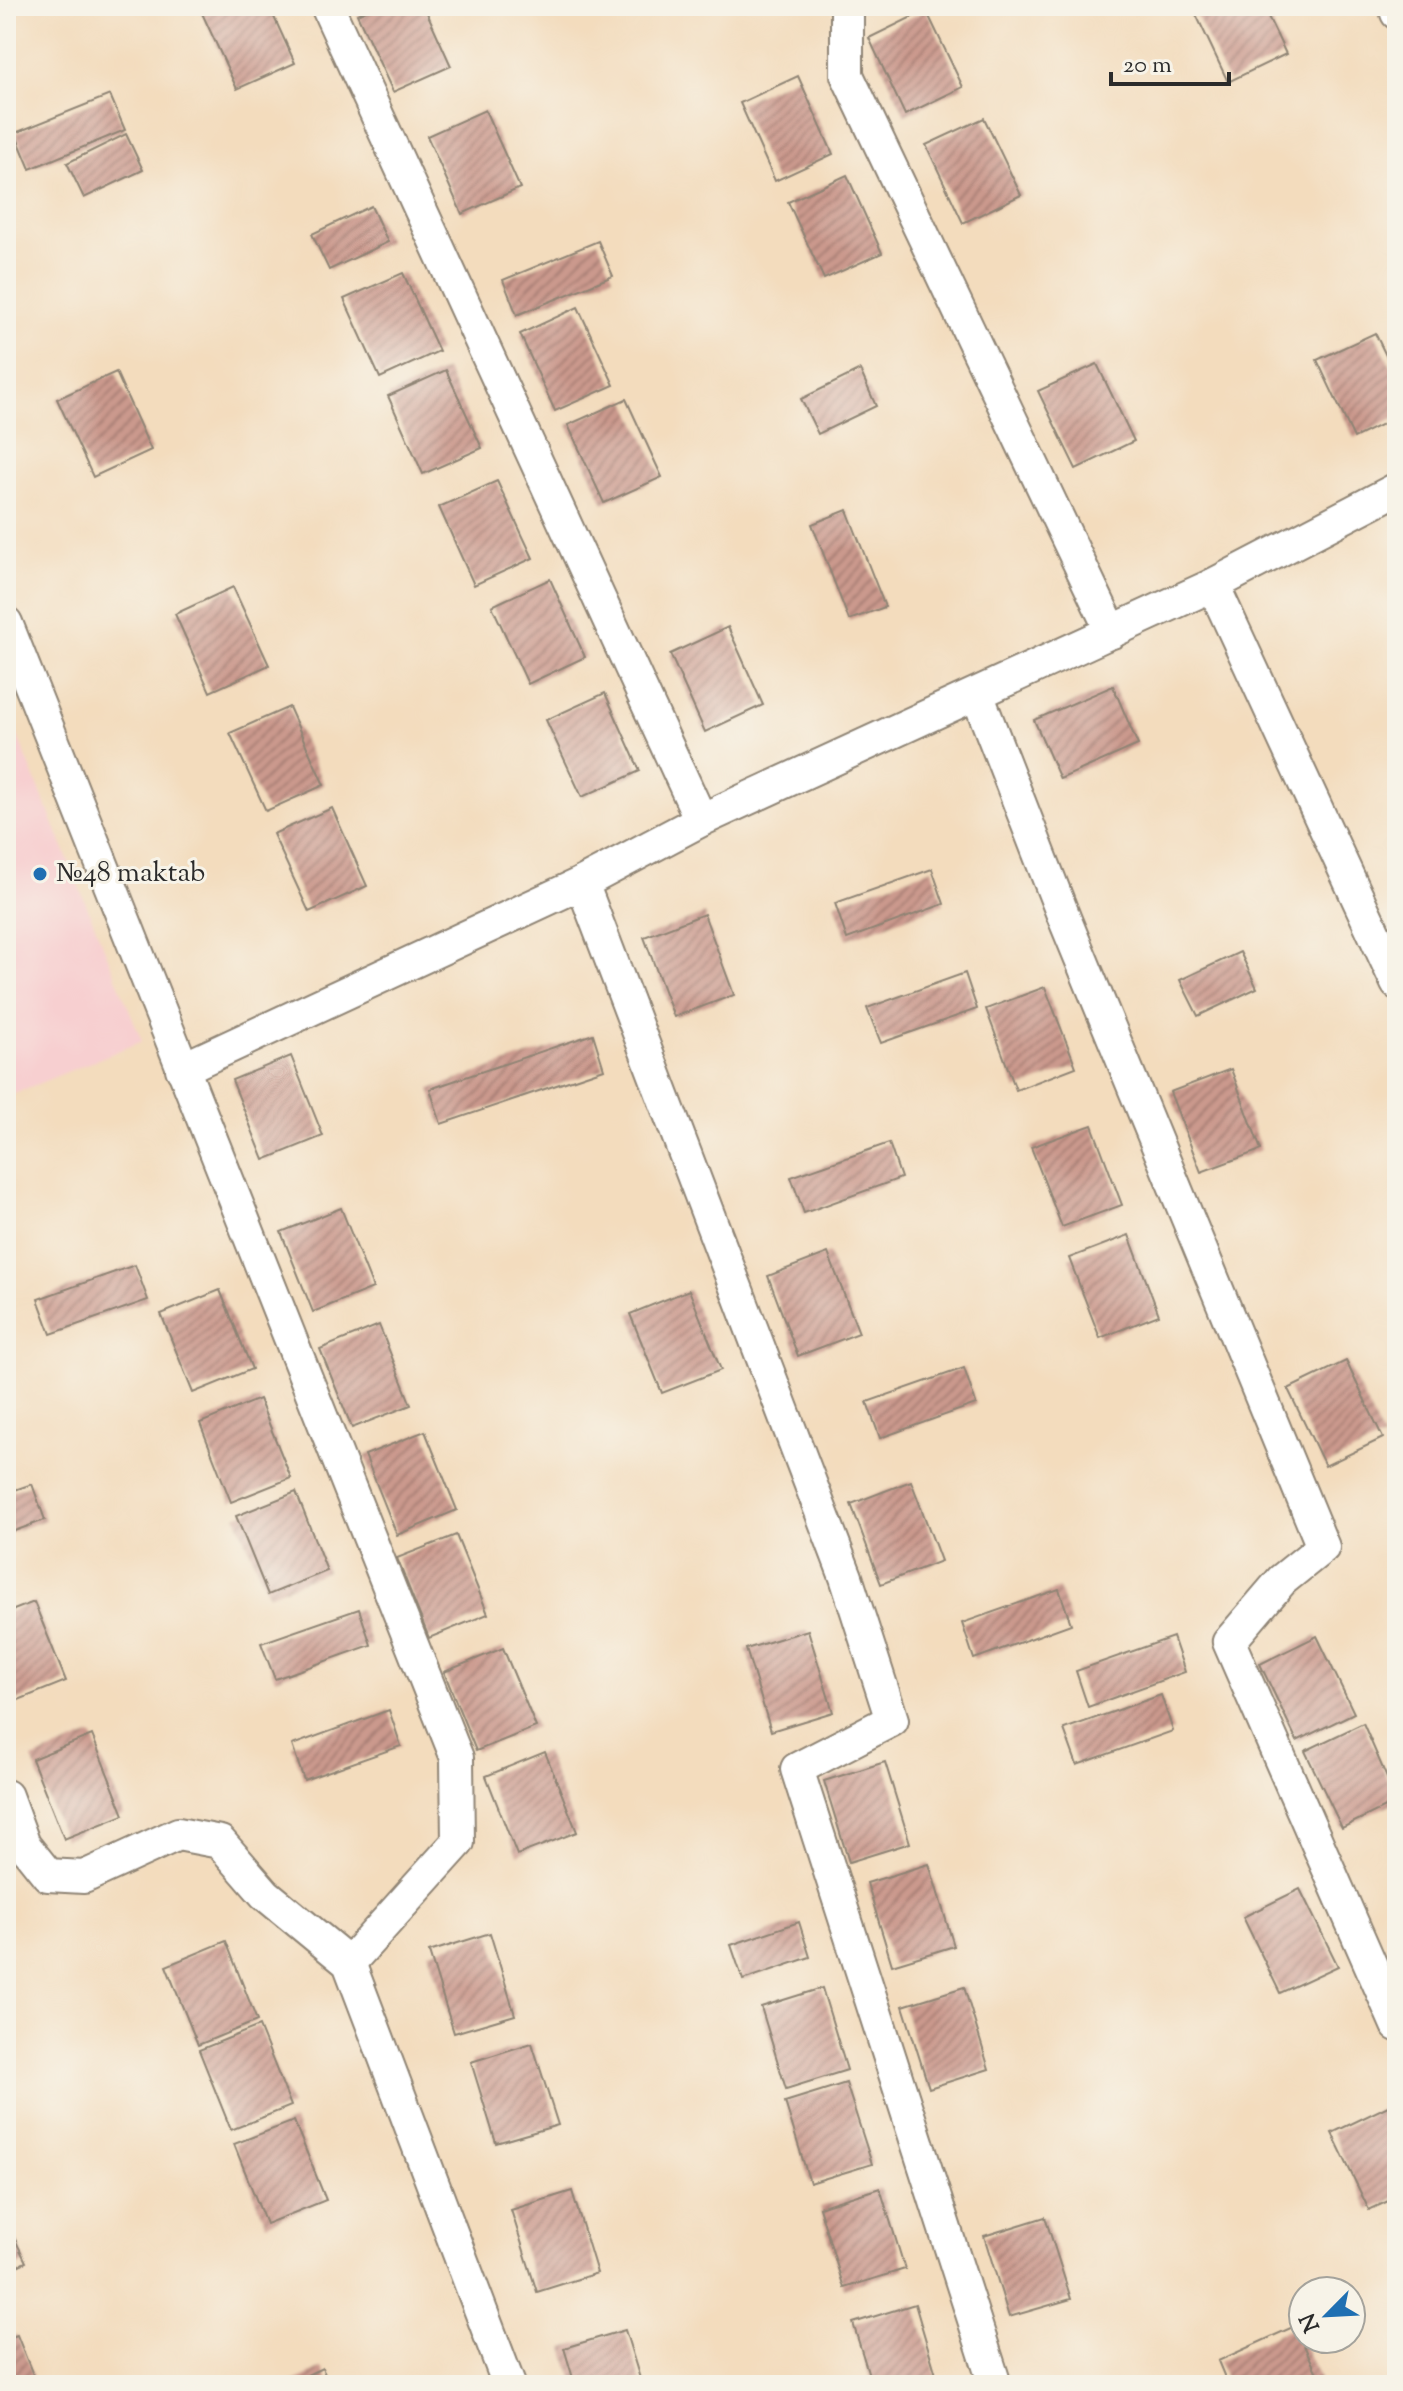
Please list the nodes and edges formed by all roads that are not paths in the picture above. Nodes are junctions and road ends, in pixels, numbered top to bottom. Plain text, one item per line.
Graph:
1 (327, 6) edge
2 (847, 6) edge
3 (1395, 6) edge
4 (1397, 13) edge
5 (1397, 489) edge
6 (1213, 585) junction
7 (6, 623) edge
8 (1112, 632) junction
9 (977, 694) junction
10 (701, 820) junction
11 (582, 883) junction
12 (1397, 983) edge
13 (182, 1069) junction
14 (6, 1796) edge
15 (349, 1963) junction
16 (1397, 2025) edge
17 (509, 2385) edge
18 (995, 2385) edge

1 - 10 street
2 - 8 street
3 - 4 street
5 - 6 street
6 - 8 street
6 - 12 street
7 - 13 street
8 - 9 street
9 - 10 street
9 - 16 street
10 - 11 street
11 - 13 street
11 - 18 street
13 - 15 street
14 - 15 street
15 - 17 street

